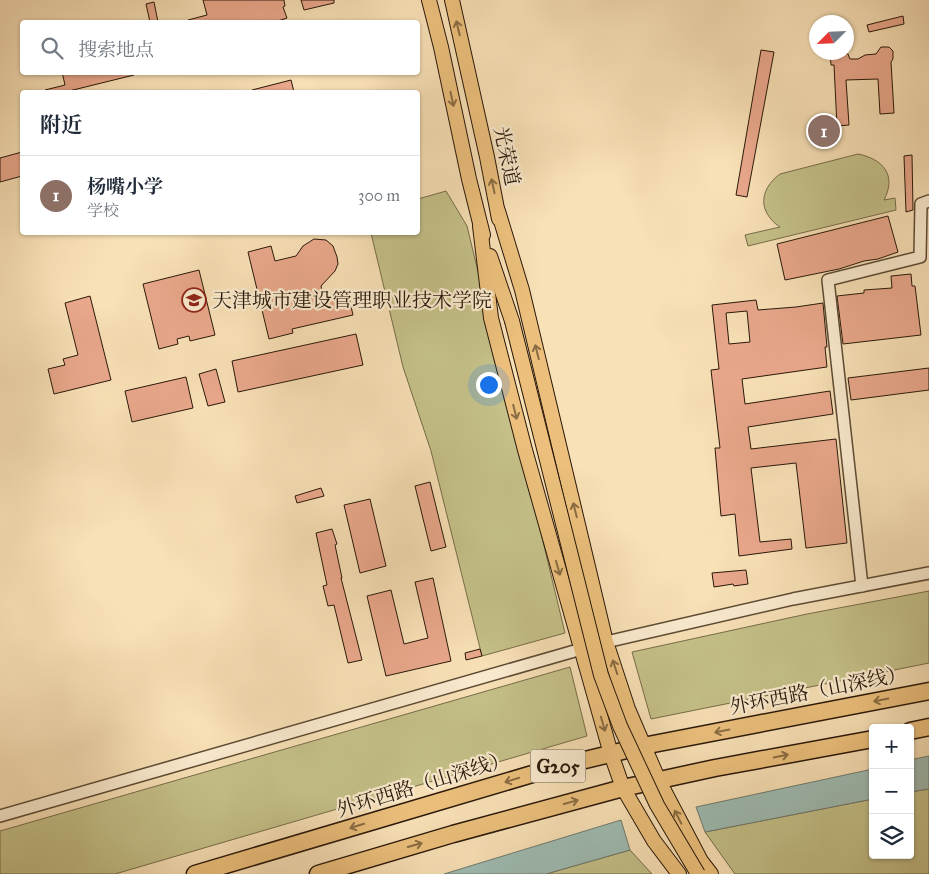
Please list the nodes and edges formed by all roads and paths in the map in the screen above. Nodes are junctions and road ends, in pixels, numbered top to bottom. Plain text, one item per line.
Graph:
1 (429, 0) edge
2 (452, 0) edge
3 (929, 201) edge
4 (498, 211) junction
5 (480, 226) junction
6 (512, 321) junction
7 (929, 573) edge
8 (862, 586) junction
9 (606, 642) junction
10 (581, 649) junction
11 (929, 691) edge
12 (929, 727) edge
13 (914, 730) edge
14 (869, 740) edge
15 (643, 746) junction
16 (611, 754) junction
17 (659, 781) junction
18 (623, 788) junction
19 (0, 816) edge
20 (195, 874) edge
21 (318, 874) edge
22 (679, 874) edge
23 (698, 874) edge
24 (711, 874) edge

1 -> 5 main road, 光荣道
4 -> 2 main road, 光荣道
3 - 8 street
4 - 6 main road, 光荣道
9 -> 4 main road
5 - 6 main road
5 -> 10 main road
6 - 23 main road, bridge
7 - 8 street
8 - 9 street
9 - 10 street
15 -> 9 main road
10 -> 16 main road
10 - 19 street
11 -> 15 highway, 外环西路（山深线） / G205
12 - 13 highway
17 -> 14 highway, G205
15 - 16 highway, 外环西路（山深线） / G205
15 - 17 main road
16 - 18 main road
16 -> 20 highway, 外环西路（山深线） / G205
17 - 18 highway, G205
24 -> 17 main road
21 -> 18 highway, G205
18 - 22 main road

